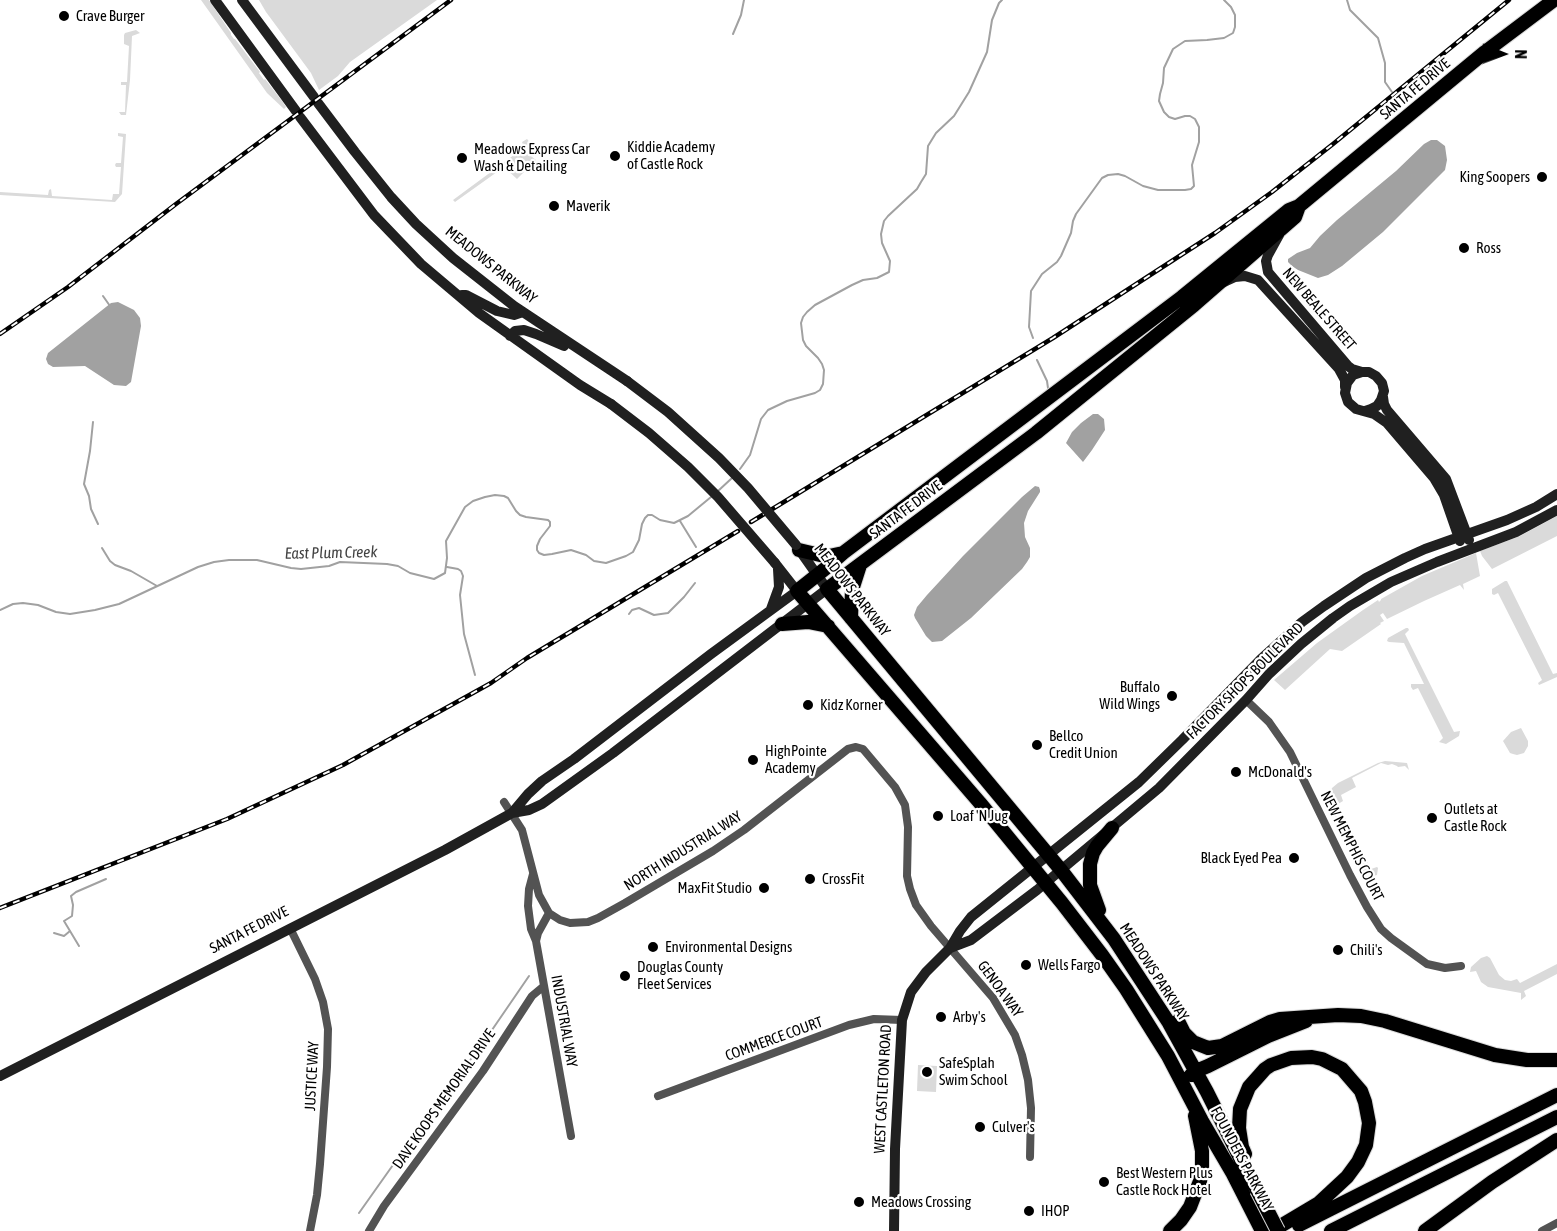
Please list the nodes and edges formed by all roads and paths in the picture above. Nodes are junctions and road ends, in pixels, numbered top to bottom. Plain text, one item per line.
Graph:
1 (215, 0) edge
2 (242, 0) edge
3 (1554, 0) edge
4 (1299, 206) junction
5 (1286, 226) junction
6 (1214, 288) junction
7 (455, 294) junction
8 (523, 312) junction
9 (510, 336) junction
10 (573, 346) junction
11 (1362, 372) junction
12 (1345, 387) junction
13 (1383, 397) junction
14 (1365, 411) junction
15 (1557, 494) edge
16 (1557, 510) edge
17 (1463, 536) junction
18 (798, 548) junction
19 (1468, 550) junction
20 (843, 553) junction
21 (860, 564) junction
22 (777, 566) junction
23 (817, 576) junction
24 (827, 589) junction
25 (797, 591) junction
26 (808, 604) junction
27 (771, 609) junction
28 (851, 618) junction
29 (782, 624) junction
30 (828, 626) junction
31 (1246, 700) junction
32 (504, 802) dead end
33 (512, 813) junction
34 (1112, 828) junction
35 (1049, 855) junction
36 (1032, 867) junction
37 (1062, 870) junction
38 (533, 873) junction
39 (1046, 883) junction
40 (549, 913) junction
41 (290, 928) junction
42 (1109, 932) junction
43 (536, 941) junction
44 (950, 948) junction
45 (1461, 966) dead end
46 (544, 986) junction
47 (1158, 1005) junction
48 (1319, 1016) junction
49 (902, 1020) junction
50 (1557, 1060) edge
51 (1196, 1071) junction
52 (0, 1076) edge
53 (658, 1095) dead end
54 (1557, 1095) edge
55 (1191, 1098) junction
56 (1557, 1117) edge
57 (571, 1136) dead end
58 (1557, 1140) edge
59 (1030, 1157) dead end
60 (1426, 1183) junction
61 (1257, 1190) junction
62 (1557, 1223) edge
63 (310, 1231) edge
64 (369, 1231) edge
65 (894, 1231) edge
66 (1170, 1231) edge
67 (1262, 1231) edge
68 (1272, 1231) edge
69 (1278, 1231) edge
70 (1288, 1231) edge
71 (1330, 1231) edge
72 (1350, 1231) edge
73 (1425, 1231) edge
74 (1542, 1231) edge

1 - 7 main road
2 - 8 main road, MEADOWS PARKWAY
3 - 4 highway, SANTA FE DRIVE
4 - 5 highway, SANTA FE DRIVE
4 - 20 highway, SANTA FE DRIVE
5 - 6 highway, SANTA FE DRIVE
5 - 11 main road, NEW BEALE STREET
6 - 12 main road, NEW BEALE STREET
6 - 21 highway, SANTA FE DRIVE
7 - 8 main road
7 - 9 main road
8 - 10 main road, MEADOWS PARKWAY
9 - 10 main road
9 - 22 main road, bridge
10 - 18 main road, MEADOWS PARKWAY, bridge
11 - 12 main road
11 - 13 main road
12 - 14 main road
13 - 14 main road
13 - 17 main road
14 - 17 main road
15 - 17 main road, FACTORY SHOPS BOULEVARD
16 - 19 main road, FACTORY SHOPS BOULEVARD
17 - 19 main road
17 - 35 main road, FACTORY SHOPS BOULEVARD
18 - 20 highway
18 - 23 main road, MEADOWS PARKWAY
19 - 31 main road, FACTORY SHOPS BOULEVARD
20 - 23 highway, SANTA FE DRIVE
21 - 24 highway, SANTA FE DRIVE
21 - 28 highway
22 - 25 main road
22 - 27 main road
23 - 24 main road, MEADOWS PARKWAY
23 - 25 highway, SANTA FE DRIVE
24 - 26 main road, SANTA FE DRIVE
24 - 28 highway, MEADOWS PARKWAY
25 - 26 highway
25 - 27 main road, SANTA FE DRIVE
26 - 29 main road, SANTA FE DRIVE
26 - 30 highway
27 - 33 main road, SANTA FE DRIVE
28 - 35 highway, MEADOWS PARKWAY
29 - 30 highway
29 - 33 main road, SANTA FE DRIVE
30 - 36 highway
31 - 34 main road, FACTORY SHOPS BOULEVARD
31 - 45 street, NEW MEMPHIS COURT
32 - 33 street
33 - 38 street
33 - 41 main road, SANTA FE DRIVE
34 - 37 main road, FACTORY SHOPS BOULEVARD
34 - 42 highway
35 - 36 main road, FACTORY SHOPS BOULEVARD
35 - 37 highway, MEADOWS PARKWAY
36 - 39 highway
36 - 44 main road, FACTORY SHOPS BOULEVARD
37 - 39 main road, FACTORY SHOPS BOULEVARD
37 - 42 highway, MEADOWS PARKWAY
38 - 40 street
38 - 43 street
39 - 44 main road, FACTORY SHOPS BOULEVARD
39 - 55 highway
40 - 43 street
40 - 44 street, NORTH INDUSTRIAL WAY
41 - 52 main road, SANTA FE DRIVE
41 - 63 street, JUSTICE WAY
42 - 47 highway, MEADOWS PARKWAY
43 - 46 street, INDUSTRIAL WAY
44 - 49 main road, WEST CASTLETON ROAD
44 - 59 street, GENOA WAY
46 - 57 street, INDUSTRIAL WAY
46 - 64 street, DAVE KOOPS MEMORIAL DRIVE
47 - 48 highway
47 - 51 highway, MEADOWS PARKWAY
48 - 50 highway
48 - 51 highway
49 - 53 street, COMMERCE COURT
49 - 65 main road, WEST CASTLETON ROAD
51 - 55 highway
51 - 61 highway, MEADOWS PARKWAY
54 - 70 highway
55 - 66 highway
55 - 67 highway, FOUNDERS PARKWAY
56 - 60 highway
58 - 73 highway
60 - 71 highway
60 - 72 highway
61 - 68 highway
61 - 69 highway, FOUNDERS PARKWAY, bridge
62 - 74 street

